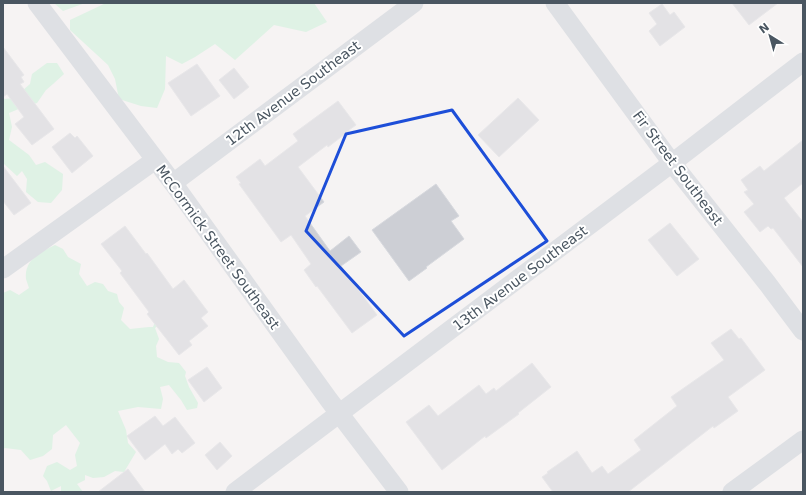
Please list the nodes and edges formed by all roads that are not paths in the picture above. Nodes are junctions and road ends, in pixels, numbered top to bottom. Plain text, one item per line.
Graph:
1 (37, 3) edge
2 (414, 3) edge
3 (554, 3) edge
4 (803, 62) edge
5 (155, 160) junction
6 (672, 163) junction
7 (173, 183) junction
8 (3, 269) edge
9 (803, 331) edge
10 (340, 414) junction
11 (803, 440) edge
12 (235, 492) edge
13 (399, 492) edge
14 (732, 492) edge

1 - 5 street, McCormick Street Southeast
2 - 7 street, 12th Avenue Southeast
3 - 6 street, Fir Street Southeast
4 - 6 street, 13th Avenue Southeast
5 - 7 street, McCormick Street Southeast
5 - 8 street
6 - 9 street, Fir Street Southeast
6 - 10 street, 13th Avenue Southeast
7 - 10 street, McCormick Street Southeast
10 - 12 street, 13th Avenue Southeast
10 - 13 street, McCormick Street Southeast
11 - 14 street

